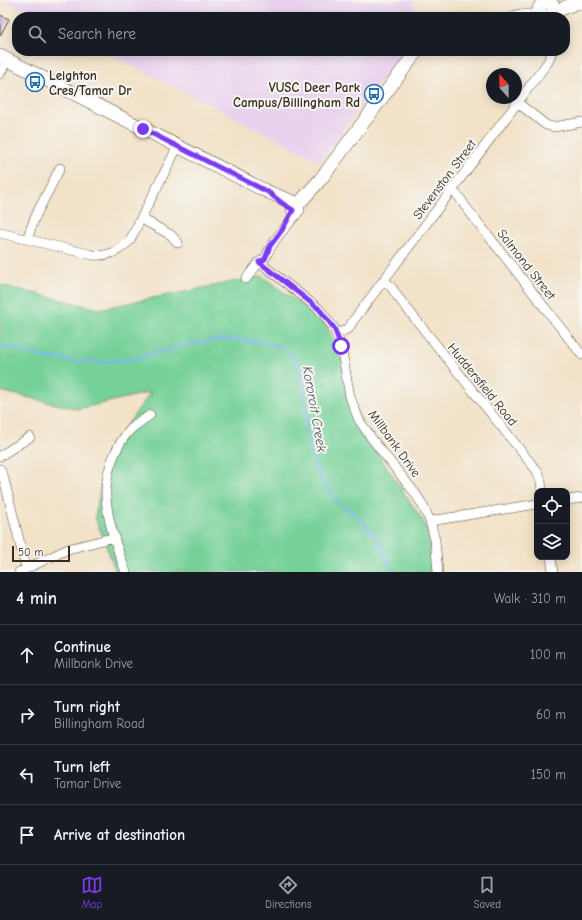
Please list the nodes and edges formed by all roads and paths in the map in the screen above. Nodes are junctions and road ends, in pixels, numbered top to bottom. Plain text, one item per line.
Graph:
1 (578, 3) edge
2 (547, 10) edge
3 (413, 56) edge
4 (550, 56) edge
5 (4, 58) edge
6 (0, 74) edge
7 (522, 98) edge
8 (517, 104) edge
9 (519, 104) edge
10 (582, 122) edge
11 (178, 146) junction
12 (60, 168) dead end
13 (450, 193) junction
14 (297, 208) junction
15 (142, 219) junction
16 (0, 233) edge
17 (27, 239) junction
18 (178, 243) dead end
19 (257, 264) junction
20 (246, 278) dead end
21 (381, 284) junction
22 (336, 331) junction
23 (582, 355) edge
24 (150, 415) dead end
25 (30, 437) dead end
26 (0, 456) edge
27 (0, 469) edge
28 (542, 488) edge
29 (582, 498) edge
30 (570, 500) edge
31 (534, 504) edge
32 (430, 521) junction
33 (115, 537) junction
34 (551, 560) edge
35 (23, 570) edge
36 (126, 572) edge
37 (438, 572) edge
38 (553, 572) edge

1 - 2 street
3 - 14 street
4 - 7 street, Stevenston Street
5 - 6 street
5 - 11 street
8 - 13 street, Stevenston Street
9 - 10 street
11 - 14 street
11 - 15 street
12 - 17 street
13 - 21 street, Stevenston Street
13 - 23 street, Salmond Street
14 - 19 street
15 - 17 street
15 - 18 street
16 - 17 street
19 - 20 street
19 - 22 street, Millbank Drive
21 - 22 street, Stevenston Street
21 - 28 street, Huddersfield Road
22 - 32 street, Millbank Drive
24 - 33 street
25 - 26 street
27 - 35 street
29 - 30 street
31 - 32 street
32 - 37 street, Millbank Drive
33 - 35 street
33 - 36 street
34 - 38 street

